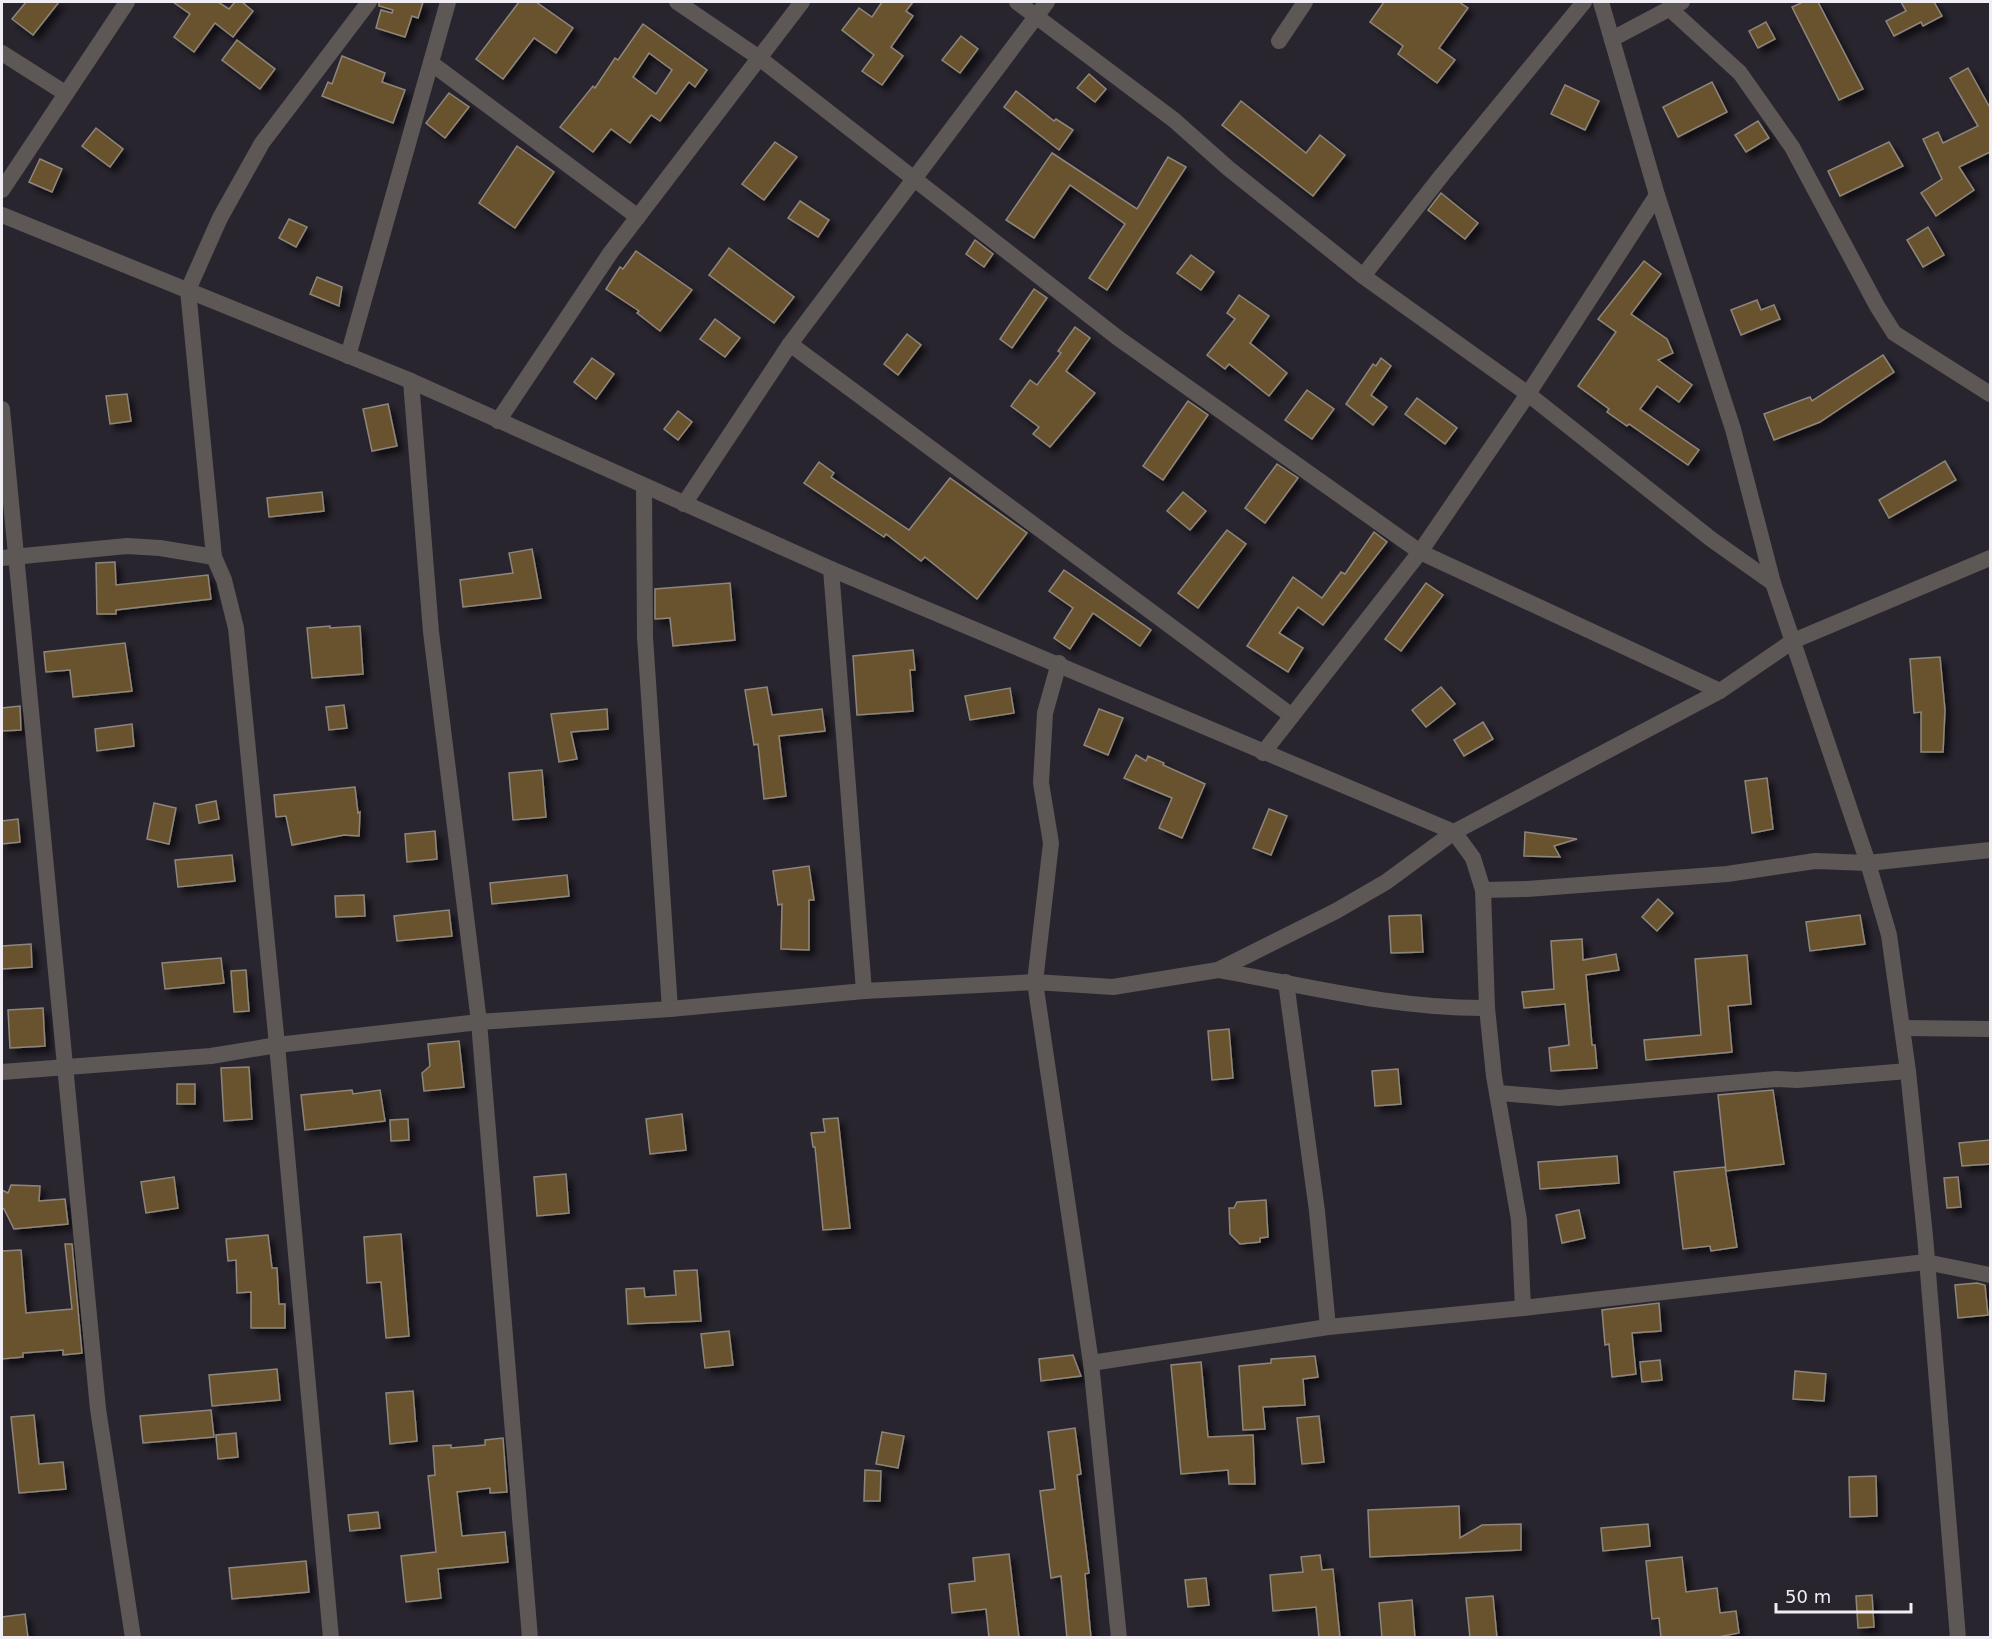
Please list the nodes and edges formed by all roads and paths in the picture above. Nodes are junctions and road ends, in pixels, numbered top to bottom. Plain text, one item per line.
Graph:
1 (127, 2) edge
2 (369, 2) edge
3 (448, 2) edge
4 (677, 2) edge
5 (802, 2) edge
6 (1017, 2) edge
7 (1047, 2) edge
8 (1305, 2) edge
9 (1584, 2) edge
10 (1601, 2) edge
11 (1675, 5) edge
12 (1035, 16) junction
13 (1612, 39) junction
14 (1279, 41) dead end
15 (2, 53) edge
16 (758, 57) junction
17 (431, 63) junction
18 (65, 93) junction
19 (915, 178) junction
20 (2, 190) edge
21 (1657, 195) junction
22 (2, 214) edge
23 (638, 217) junction
24 (1363, 276) junction
25 (188, 290) junction
26 (790, 344) junction
27 (348, 356) junction
28 (411, 381) junction
29 (1528, 394) junction
30 (1990, 394) edge
31 (2, 410) edge
32 (498, 421) junction
33 (644, 486) junction
34 (684, 504) junction
35 (1420, 552) junction
36 (214, 557) junction
37 (10, 558) edge
38 (1990, 558) edge
39 (831, 569) junction
40 (1773, 583) junction
41 (1792, 641) junction
42 (1059, 663) junction
43 (1720, 691) junction
44 (1292, 716) junction
45 (1263, 753) junction
46 (1454, 832) junction
47 (1990, 850) edge
48 (1868, 863) junction
49 (1483, 890) junction
50 (1218, 970) junction
51 (1035, 982) junction
52 (1286, 982) junction
53 (864, 991) junction
54 (1487, 1008) junction
55 (670, 1009) junction
56 (479, 1022) junction
57 (1902, 1028) junction
58 (1990, 1029) edge
59 (277, 1045) junction
60 (66, 1067) junction
61 (1908, 1071) junction
62 (2, 1072) edge
63 (1499, 1093) junction
64 (1926, 1262) junction
65 (1990, 1275) edge
66 (1523, 1308) junction
67 (1328, 1327) junction
68 (1092, 1363) junction
69 (134, 1638) edge
70 (331, 1638) edge
71 (530, 1638) edge
72 (1119, 1638) edge
73 (1958, 1638) edge

1 - 18 street
2 - 25 street
3 - 17 street
4 - 16 street
5 - 16 street
6 - 12 street
7 - 12 street
8 - 14 street
9 - 24 street
10 - 13 street
11 - 13 street
11 - 30 street
12 - 19 street
12 - 24 street
13 - 21 street
15 - 18 street
16 - 19 street
16 - 23 street
17 - 23 street
17 - 27 street
18 - 20 street
19 - 26 street
19 - 35 street
21 - 29 street
21 - 40 street
22 - 25 street
23 - 32 street
24 - 29 street
25 - 27 street
25 - 36 street
26 - 34 street
26 - 44 street
27 - 28 street
28 - 32 street
28 - 56 street
29 - 35 street
29 - 40 street
31 - 37 street
32 - 33 street
33 - 34 street
33 - 55 street
34 - 39 street
35 - 43 street
35 - 44 street
36 - 37 street
36 - 59 street
37 - 60 street
38 - 41 street
39 - 42 street
39 - 53 street
40 - 41 street
41 - 43 street
41 - 48 street
42 - 45 street
42 - 51 street
43 - 46 street
44 - 45 street
45 - 46 street
46 - 49 street
46 - 50 street
47 - 48 street
48 - 49 street
48 - 57 street
49 - 54 street
50 - 51 street
50 - 52 street
51 - 53 street
51 - 68 street
52 - 54 street
52 - 67 street
53 - 55 street
54 - 63 street
55 - 56 street
56 - 59 street
56 - 71 street
57 - 58 street
57 - 61 street
59 - 60 street
59 - 70 street
60 - 62 street
60 - 69 street
61 - 63 street
61 - 64 street
63 - 66 street
64 - 65 street
64 - 66 street
64 - 73 street
66 - 67 street
67 - 68 street
68 - 72 street

